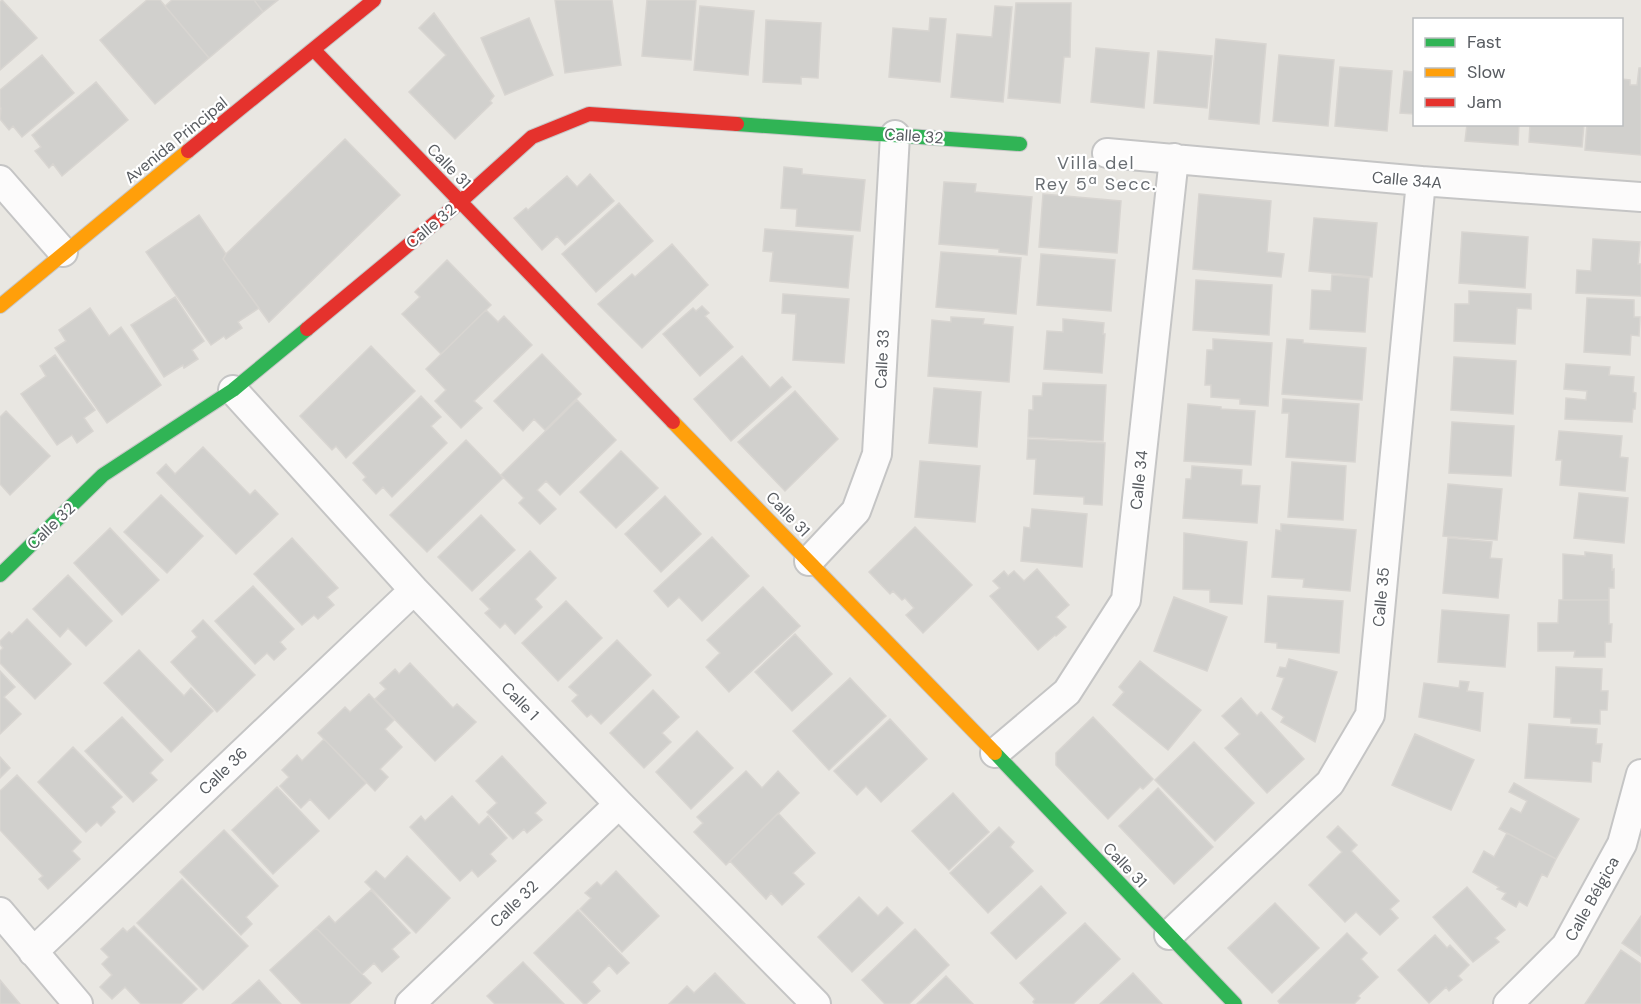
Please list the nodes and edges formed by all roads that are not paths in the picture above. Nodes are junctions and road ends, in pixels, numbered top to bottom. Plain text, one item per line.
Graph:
1 (374, 0) edge
2 (314, 50) junction
3 (895, 135) junction
4 (1020, 144) dead end
5 (1107, 153) dead end
6 (1174, 158) junction
7 (0, 180) edge
8 (1421, 181) junction
9 (1641, 197) edge
10 (460, 202) junction
11 (63, 252) junction
12 (0, 306) edge
13 (233, 390) junction
14 (809, 561) junction
15 (0, 575) edge
16 (414, 590) junction
17 (995, 753) junction
18 (1641, 774) edge
19 (619, 804) junction
20 (0, 912) edge
21 (1169, 935) junction
22 (33, 952) junction
23 (78, 1004) edge
24 (410, 1004) edge
25 (816, 1004) edge
26 (1235, 1004) edge
27 (1508, 1004) edge

1 - 2 street, Avenida Principal
2 - 10 street, Calle 31
2 - 11 street, Avenida Principal
3 - 4 street, Calle 32
3 - 10 street, Calle 32
3 - 14 street, Calle 33
5 - 6 street, Calle 34A
6 - 8 street, Calle 34A
6 - 17 street, Calle 34
7 - 11 street
8 - 9 street, Calle 34A
8 - 21 street, Calle 35
10 - 13 street, Calle 32
10 - 14 street, Calle 31
11 - 12 street, Avenida Principal
13 - 15 street, Calle 32
13 - 16 street, Calle 1
14 - 17 street, Calle 31
16 - 19 street, Calle 1
16 - 22 street, Calle 36
17 - 21 street, Calle 31
18 - 27 street, Calle Bélgica
19 - 24 street, Calle 32
19 - 25 street, Calle 1
20 - 22 street
21 - 26 street, Calle 31
22 - 23 street

